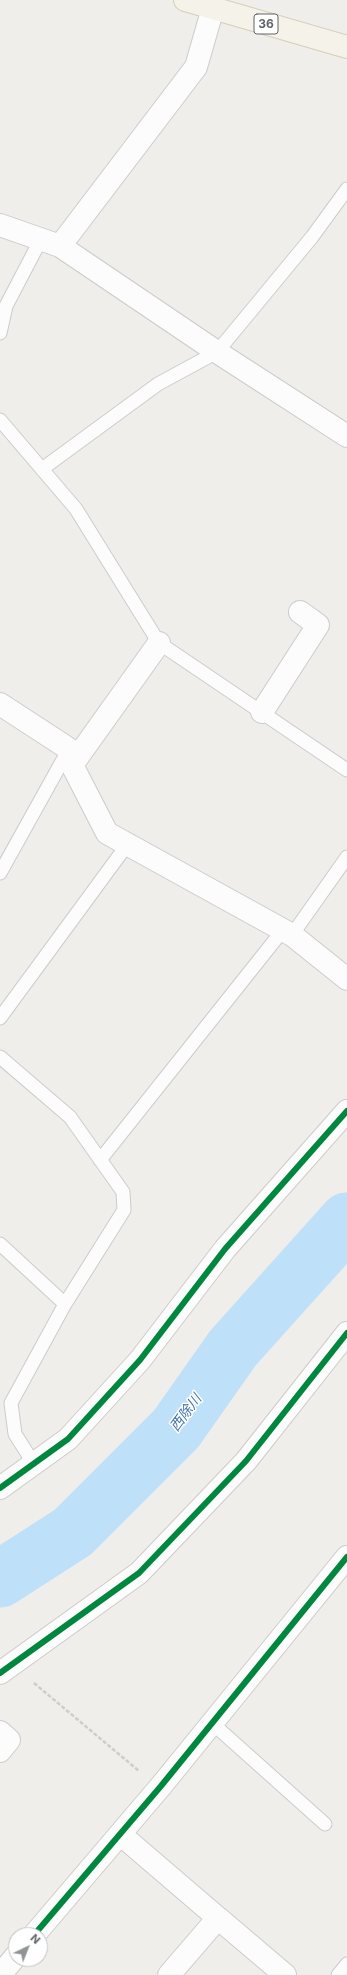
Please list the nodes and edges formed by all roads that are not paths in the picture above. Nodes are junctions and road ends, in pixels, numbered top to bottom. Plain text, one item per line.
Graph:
1 (185, 0) edge
2 (213, 8) junction
3 (347, 48) edge
4 (347, 189) edge
5 (0, 225) edge
6 (50, 244) junction
7 (0, 333) edge
8 (217, 352) junction
9 (0, 420) edge
10 (347, 436) edge
11 (42, 469) junction
12 (300, 612) dead end
13 (159, 643) junction
14 (0, 704) edge
15 (262, 712) junction
16 (70, 757) junction
17 (347, 770) edge
18 (127, 845) junction
19 (347, 857) edge
20 (0, 873) edge
21 (288, 932) junction
22 (347, 979) edge
23 (0, 1018) edge
24 (0, 1057) edge
25 (347, 1111) edge
26 (100, 1160) junction
27 (0, 1244) edge
28 (65, 1304) junction
29 (347, 1333) edge
30 (34, 1464) junction
31 (0, 1488) edge
32 (347, 1557) edge
33 (6, 1669) edge
34 (212, 1723) junction
35 (0, 1732) edge
36 (0, 1751) edge
37 (325, 1824) dead end
38 (120, 1834) junction
39 (218, 1918) junction
40 (41, 1927) edge
41 (347, 1964) edge
42 (8, 1966) edge
43 (0, 1975) edge
44 (169, 1975) edge
45 (286, 1975) edge
46 (338, 1975) edge

1 - 2 main road, 36
2 - 3 main road, 36
2 - 6 street
4 - 8 lane
5 - 6 street
6 - 7 lane
6 - 8 street
8 - 10 street
8 - 11 lane
9 - 11 lane
11 - 13 lane
12 - 15 street
13 - 15 lane
13 - 16 street
14 - 16 street
15 - 17 lane
16 - 18 street
16 - 20 lane
18 - 21 street
18 - 23 lane
19 - 21 lane
21 - 22 street
21 - 26 lane
24 - 26 lane
25 - 30 street
26 - 28 lane
27 - 28 lane
28 - 30 lane
29 - 33 street
30 - 31 street
32 - 34 street
34 - 37 lane
34 - 38 street
35 - 36 street
38 - 39 street
38 - 40 street
39 - 44 street
39 - 45 street
41 - 46 lane
42 - 43 street

